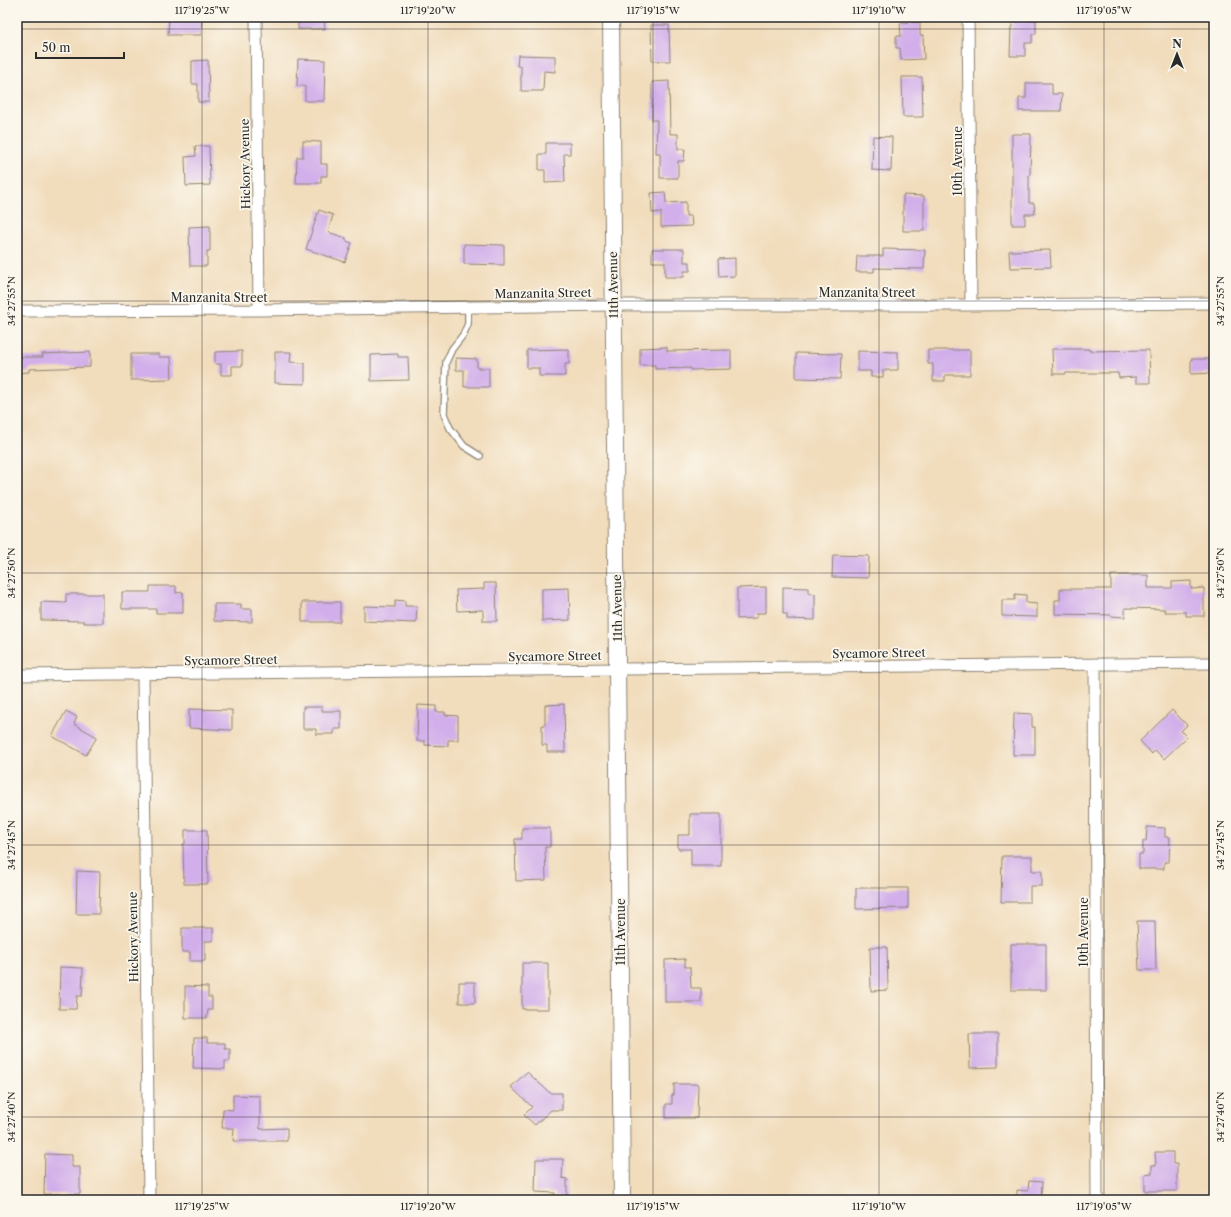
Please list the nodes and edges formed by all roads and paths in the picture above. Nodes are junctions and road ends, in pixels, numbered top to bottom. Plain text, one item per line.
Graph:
1 (256, 17) edge
2 (611, 17) edge
3 (968, 17) edge
4 (1214, 302) edge
5 (614, 305) junction
6 (971, 305) junction
7 (468, 307) junction
8 (259, 310) junction
9 (17, 312) edge
10 (480, 456) dead end
11 (1214, 663) edge
12 (1095, 664) junction
13 (618, 669) junction
14 (143, 673) junction
15 (17, 675) edge
16 (149, 1200) edge
17 (622, 1200) edge
18 (1097, 1200) edge

1 - 8 street, Hickory Avenue
2 - 5 main road, 11th Avenue
3 - 6 street, 10th Avenue
4 - 6 street, Manzanita Street
5 - 6 street, Manzanita Street
5 - 7 street, Manzanita Street
5 - 13 main road, 11th Avenue
7 - 8 street, Manzanita Street
7 - 10 lane
8 - 9 street, Manzanita Street
11 - 12 street, Sycamore Street
12 - 13 street, Sycamore Street
12 - 18 street, 10th Avenue
13 - 14 street, Sycamore Street
13 - 17 main road, 11th Avenue
14 - 15 street, Sycamore Street
14 - 16 street, Hickory Avenue

